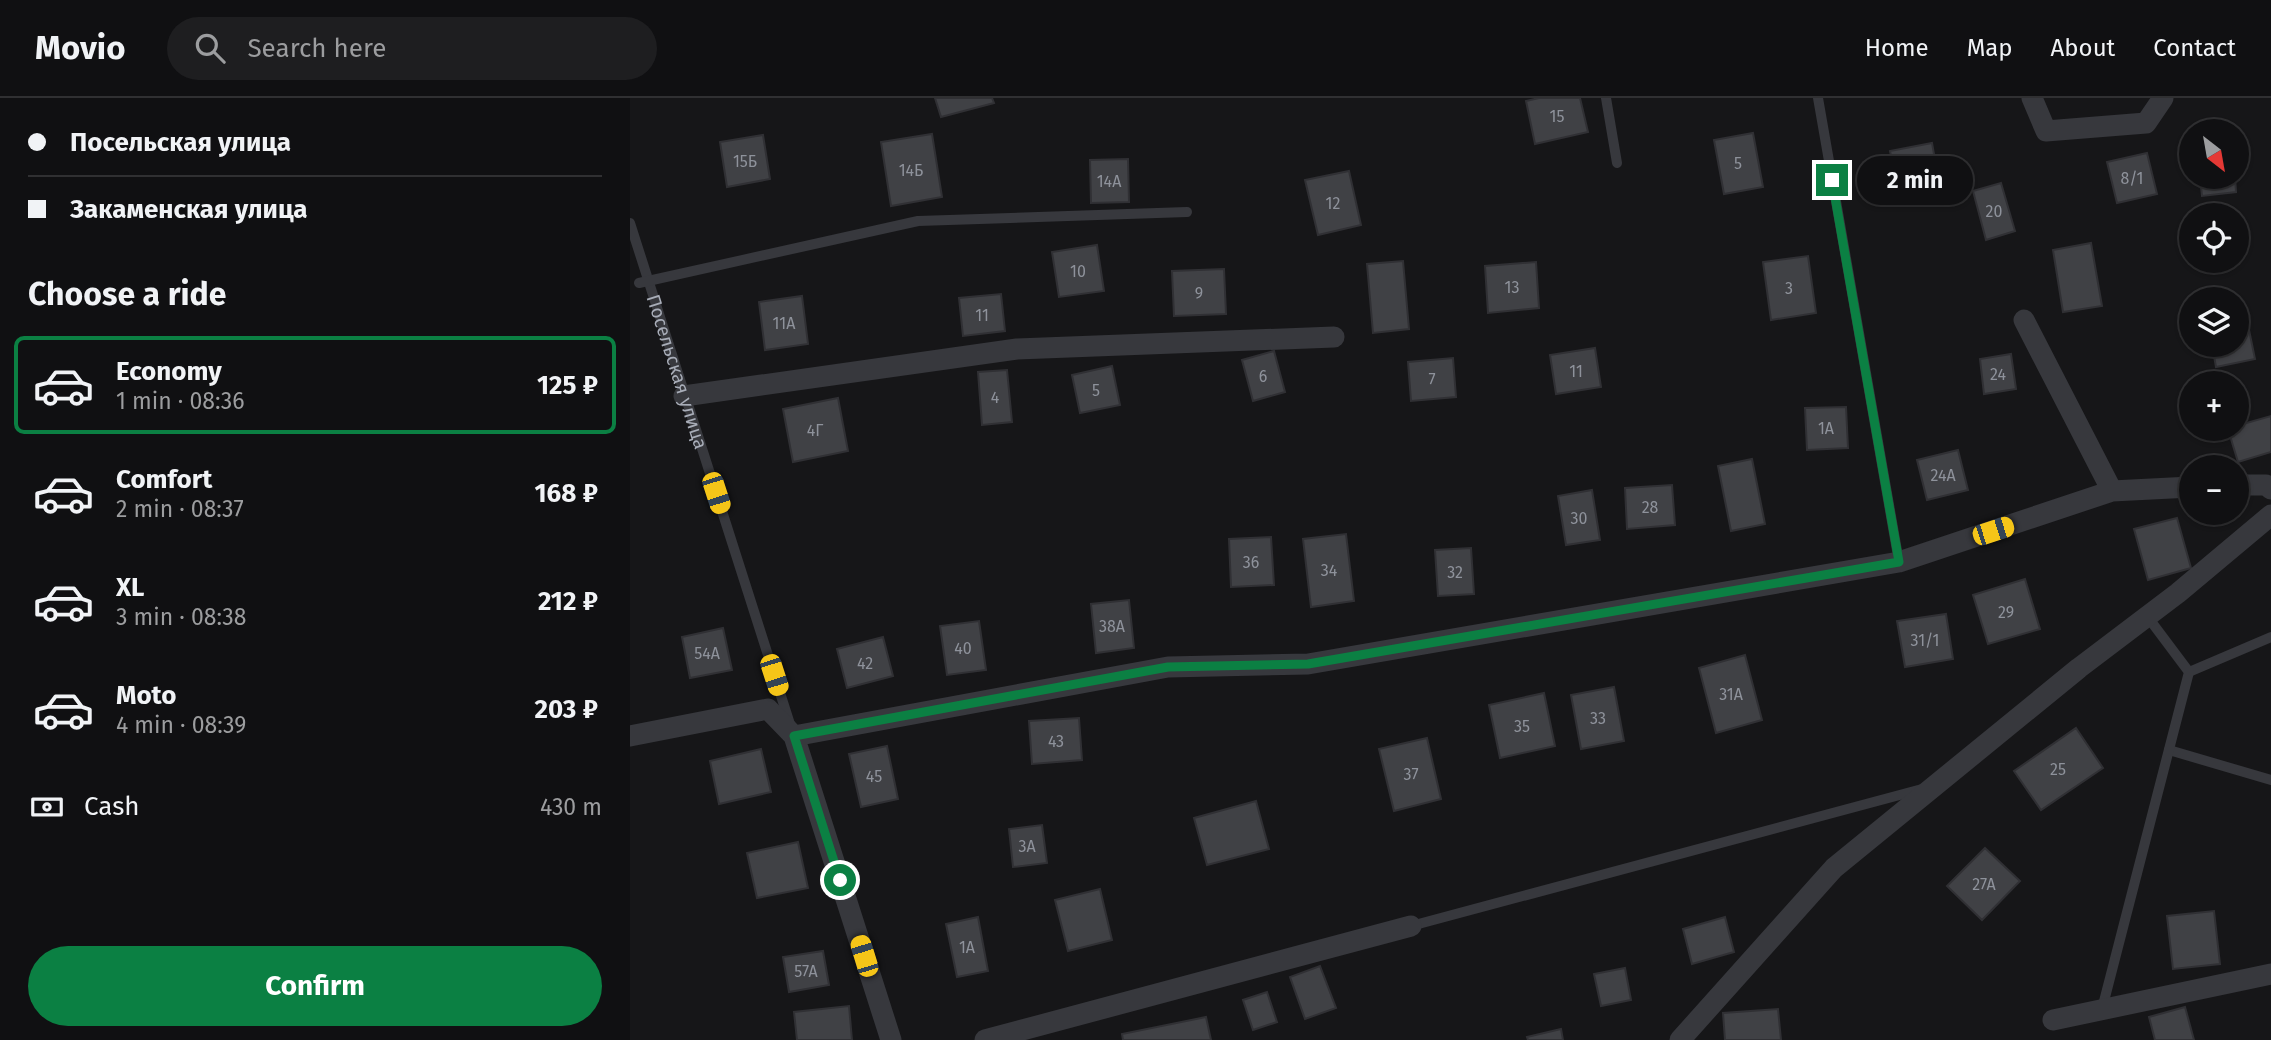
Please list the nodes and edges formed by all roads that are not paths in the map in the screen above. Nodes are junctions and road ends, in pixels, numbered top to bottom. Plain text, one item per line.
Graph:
1 (1606, 98) edge
2 (1818, 98) edge
3 (2032, 98) edge
4 (2164, 98) edge
5 (1617, 163) dead end
6 (1186, 212) dead end
7 (630, 223) edge
8 (644, 282) junction
9 (2024, 320) dead end
10 (1334, 337) dead end
11 (684, 396) junction
12 (2249, 485) edge
13 (2179, 488) edge
14 (2271, 489) edge
15 (2112, 491) junction
16 (2271, 515) edge
17 (1899, 562) junction
18 (2147, 616) junction
19 (2271, 637) edge
20 (2189, 671) junction
21 (630, 736) edge
22 (794, 736) junction
23 (2169, 750) junction
24 (2271, 780) edge
25 (1934, 786) junction
26 (1410, 926) joint
27 (2271, 974) edge
28 (2102, 1009) junction
29 (2053, 1020) dead end
30 (891, 1040) edge
31 (985, 1040) edge
32 (1680, 1040) edge

1 - 5 lane
2 - 17 lane
3 - 4 street
6 - 8 lane
7 - 8 lane, Посельская улица
8 - 11 lane, Посельская улица
9 - 15 street
10 - 11 street
11 - 22 lane, Посельская улица
12 - 14 street
13 - 15 street
15 - 17 street
16 - 18 street
17 - 22 street
18 - 20 lane
18 - 25 street
19 - 20 lane
20 - 23 lane
21 - 22 street
22 - 30 street, Посельская улица
23 - 24 lane
23 - 28 lane
25 - 26 lane
25 - 32 street
26 - 31 street
27 - 28 street
28 - 29 street

